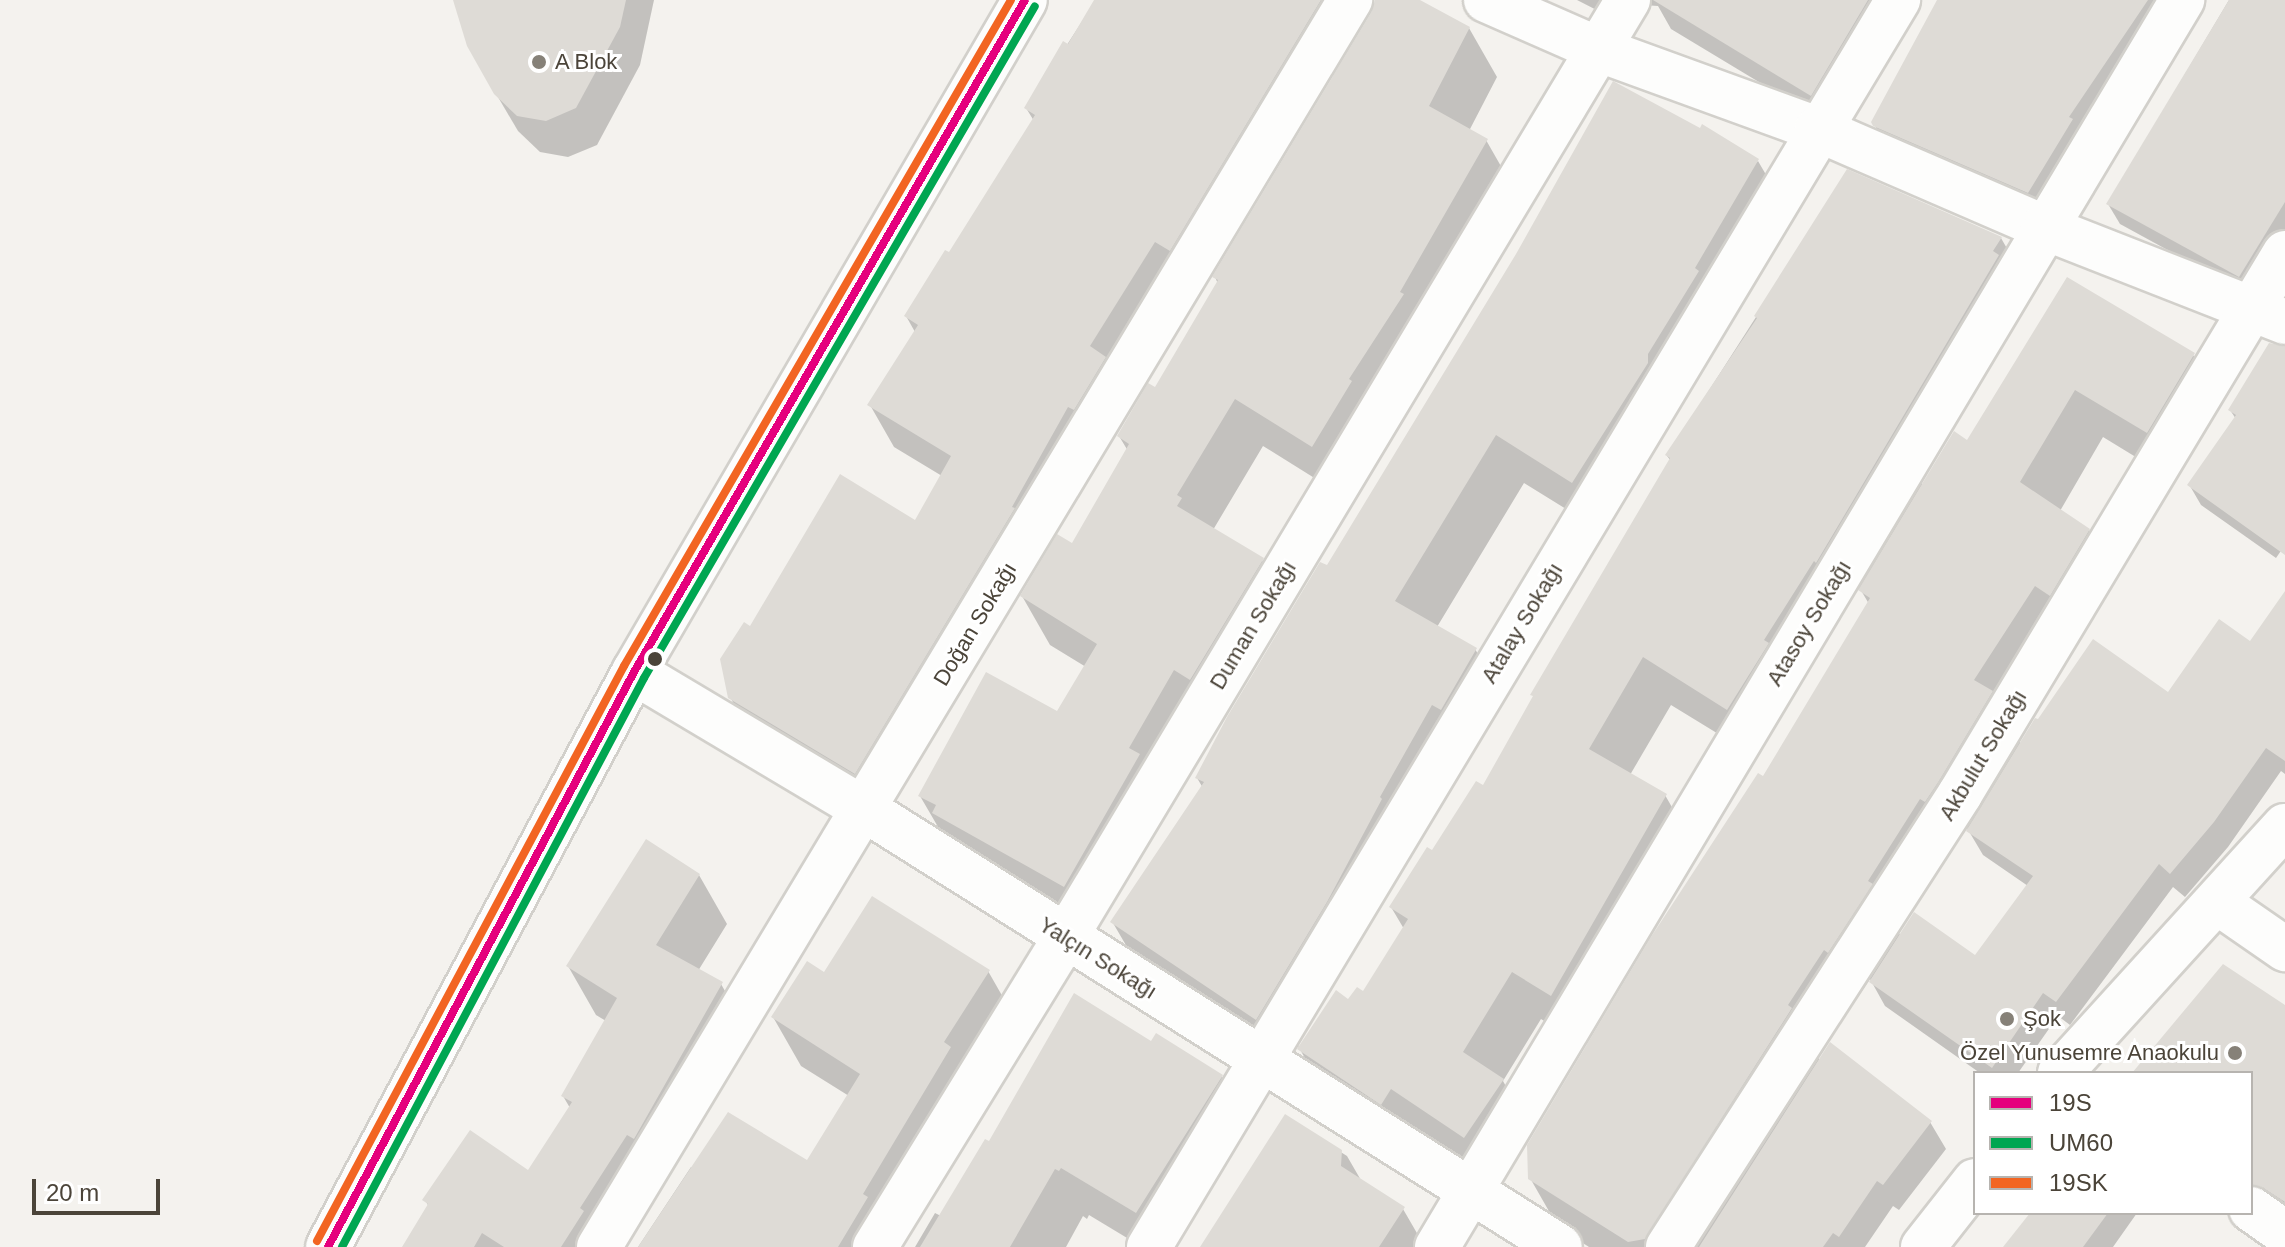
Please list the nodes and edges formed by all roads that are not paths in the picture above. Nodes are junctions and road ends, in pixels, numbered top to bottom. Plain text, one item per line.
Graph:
1 (1025, 0) edge
2 (1350, 0) edge
3 (1486, 0) edge
4 (1628, 0) edge
5 (1898, 0) edge
6 (2182, 0) edge
7 (1600, 50) junction
8 (1817, 129) junction
9 (2043, 227) junction
10 (2285, 253) edge
11 (2268, 316) edge
12 (634, 672) junction
13 (864, 809) junction
14 (2285, 826) edge
15 (2217, 902) junction
16 (1065, 938) junction
17 (2285, 949) edge
18 (1261, 1061) junction
19 (2062, 1071) edge
20 (1973, 1184) edge
21 (1471, 1192) junction
22 (2253, 1210) edge
23 (2285, 1233) edge
24 (328, 1247) edge
25 (599, 1247) edge
26 (875, 1247) edge
27 (1149, 1247) edge
28 (1437, 1247) edge
29 (1560, 1247) edge
30 (1668, 1247) edge
31 (1923, 1247) edge

1 - 12 street
2 - 13 street, Doğan Sokağı
3 - 7 street
4 - 7 street, Duman Sokağı
5 - 8 street, Atalay Sokağı
6 - 9 street, Atasoy Sokağı
7 - 8 street
7 - 16 street, Duman Sokağı
8 - 9 street
8 - 18 street, Atalay Sokağı
9 - 11 street
9 - 21 street, Atasoy Sokağı
10 - 11 street, Akbulut Sokağı
11 - 30 street, Akbulut Sokağı
12 - 13 street, Yalçın Sokağı
12 - 24 street
13 - 16 street, Yalçın Sokağı
13 - 25 street, Doğan Sokağı
14 - 15 street
15 - 17 street
15 - 19 street
16 - 18 street, Yalçın Sokağı
16 - 26 street, Duman Sokağı
18 - 21 street, Yalçın Sokağı
18 - 27 street, Atalay Sokağı
20 - 31 street
21 - 28 street, Atasoy Sokağı
21 - 29 street, Yalçın Sokağı
22 - 23 street

